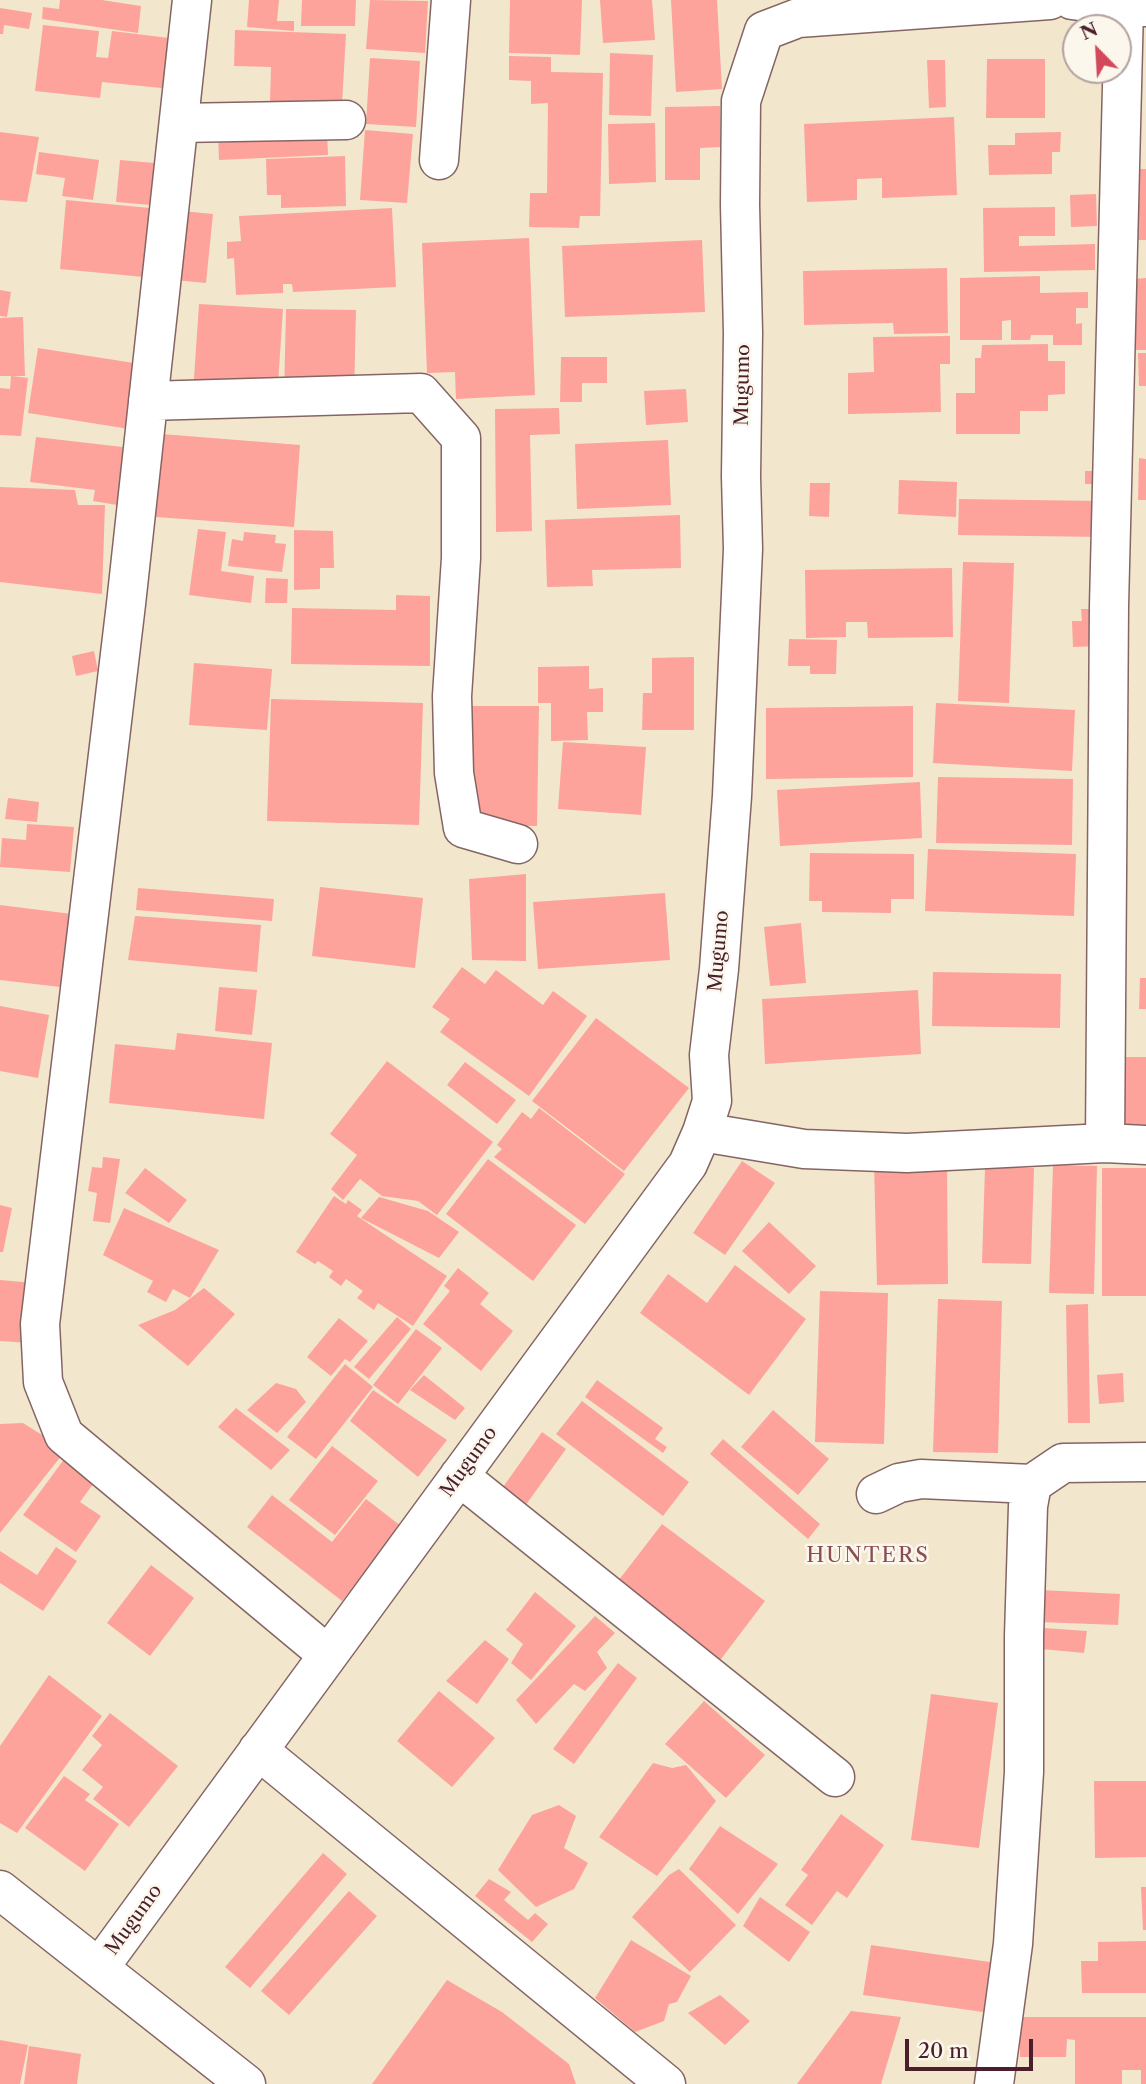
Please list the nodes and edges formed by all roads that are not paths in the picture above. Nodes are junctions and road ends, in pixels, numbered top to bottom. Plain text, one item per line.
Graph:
1 (192, 0) edge
2 (451, 0) edge
3 (1050, 0) edge
4 (1072, 0) edge
5 (1135, 7) edge
6 (346, 120) dead end
7 (179, 123) junction
8 (439, 160) dead end
9 (148, 401) junction
10 (518, 844) dead end
11 (702, 1132) junction
12 (1105, 1143) junction
13 (1146, 1145) edge
14 (1146, 1462) edge
15 (459, 1476) junction
16 (1032, 1484) junction
17 (877, 1494) dead end
18 (328, 1655) junction
19 (258, 1750) junction
20 (835, 1777) dead end
21 (0, 1890) edge
22 (99, 1968) junction
23 (246, 2084) edge
24 (666, 2084) edge
25 (994, 2084) edge

1 - 7 street
2 - 8 street
3 - 11 street, Mugumo
4 - 5 street
5 - 12 street
6 - 7 street
7 - 9 street
9 - 10 street
9 - 18 street
11 - 12 street
11 - 15 street, Mugumo
12 - 13 street
14 - 16 street
15 - 18 street, Mugumo
15 - 20 street
16 - 17 street
16 - 25 street
18 - 19 street, Mugumo
19 - 22 street, Mugumo
19 - 24 street
21 - 22 street
22 - 23 street

